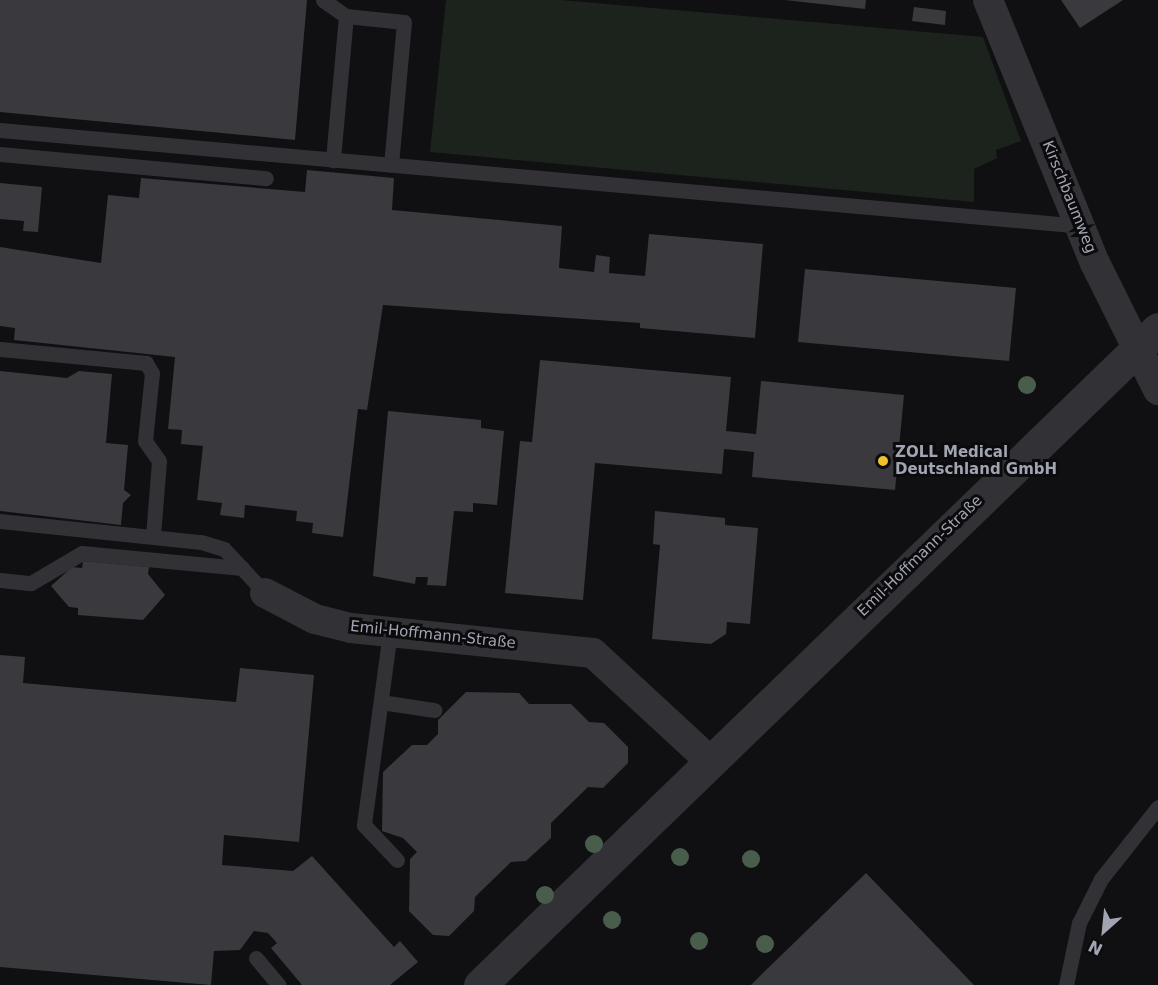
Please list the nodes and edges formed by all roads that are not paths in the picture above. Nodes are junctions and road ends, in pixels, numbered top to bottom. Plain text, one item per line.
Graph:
1 (323, 0) edge
2 (988, 0) edge
3 (346, 16) junction
4 (0, 130) edge
5 (0, 154) edge
6 (333, 159) junction
7 (391, 165) junction
8 (266, 178) dead end
9 (1081, 226) junction
10 (1148, 338) edge
11 (0, 349) edge
12 (1158, 390) edge
13 (0, 521) edge
14 (153, 537) junction
15 (242, 568) junction
16 (0, 580) edge
17 (265, 593) joint
18 (390, 632) junction
19 (381, 702) junction
20 (434, 710) dead end
21 (709, 760) junction
22 (1158, 807) edge
23 (397, 860) dead end
24 (256, 958) dead end
25 (279, 985) edge
26 (480, 985) edge
27 (1066, 985) edge

1 - 3 lane
2 - 9 street, Kirschbaumweg
3 - 6 lane
3 - 7 lane
4 - 6 lane
5 - 8 lane
6 - 7 lane
7 - 9 lane
9 - 10 street, Kirschbaumweg
10 - 12 street, Kirschbaumweg
10 - 21 street, Emil-Hoffmann-Straße
11 - 14 lane
13 - 14 lane
14 - 15 lane
15 - 16 lane
15 - 17 lane
17 - 18 street, Emil-Hoffmann-Straße
18 - 19 lane
18 - 21 street, Emil-Hoffmann-Straße
19 - 20 lane
19 - 23 lane
21 - 26 street, Emil-Hoffmann-Straße
22 - 27 lane
24 - 25 lane

